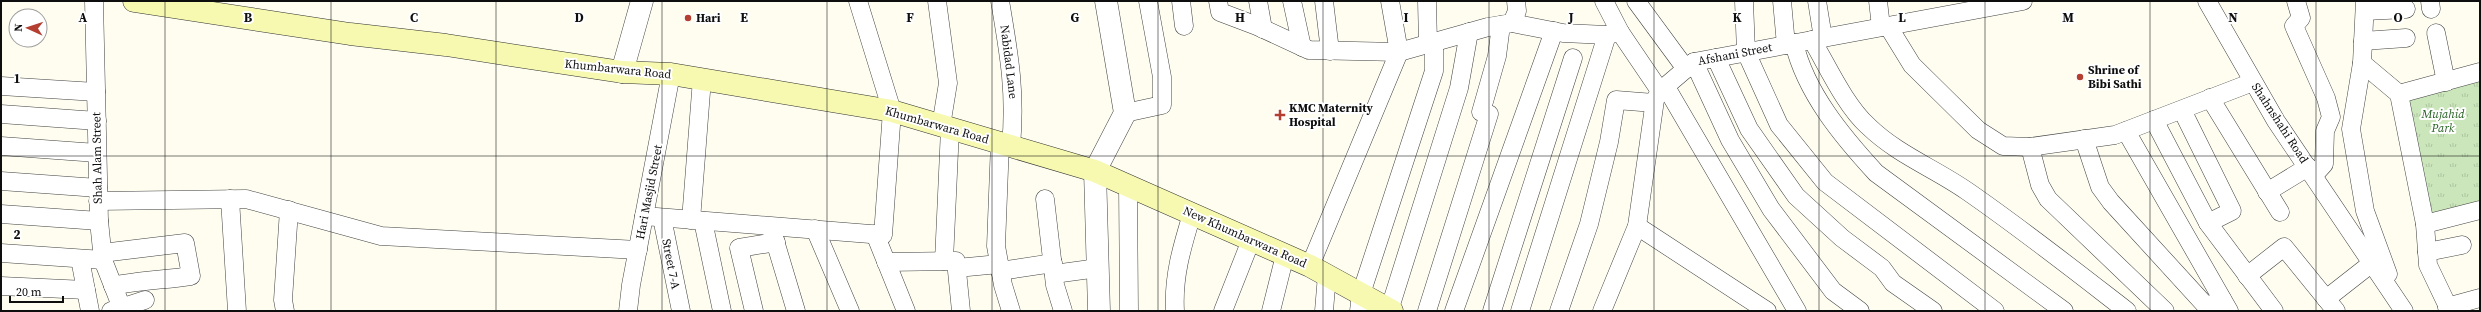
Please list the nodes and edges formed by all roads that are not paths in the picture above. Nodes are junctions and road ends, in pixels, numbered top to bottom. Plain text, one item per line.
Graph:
1 (94, 1) edge
2 (134, 1) edge
3 (642, 1) edge
4 (858, 1) edge
5 (937, 1) edge
6 (1000, 1) edge
7 (1106, 1) edge
8 (1148, 1) edge
9 (1181, 1) edge
10 (1218, 1) edge
11 (1258, 1) edge
12 (1292, 1) edge
13 (1324, 1) edge
14 (1390, 1) edge
15 (1427, 1) edge
16 (1516, 1) edge
17 (1604, 1) edge
18 (1636, 1) edge
19 (1744, 1) edge
20 (1782, 1) edge
21 (1817, 1) edge
22 (1878, 1) edge
23 (2023, 1) edge
24 (2207, 1) edge
25 (2296, 1) edge
26 (1978, 5) edge
27 (2365, 6) edge
28 (1938, 9) edge
29 (2406, 9) dead end
30 (1507, 24) junction
31 (1184, 26) dead end
32 (1885, 26) junction
33 (1263, 29) junction
34 (1554, 31) junction
35 (1469, 32) junction
36 (1614, 33) junction
37 (2436, 33) dead end
38 (2406, 38) dead end
39 (1818, 39) junction
40 (2363, 40) junction
41 (1431, 43) junction
42 (1790, 44) junction
43 (1302, 47) junction
44 (1330, 50) junction
45 (1399, 52) junction
46 (1746, 52) junction
47 (1573, 58) dead end
48 (1716, 58) junction
49 (2362, 63) junction
50 (1690, 65) junction
51 (622, 72) junction
52 (2480, 72) edge
53 (671, 74) junction
54 (702, 79) junction
55 (2253, 82) junction
56 (2446, 82) junction
57 (1, 86) edge
58 (96, 92) junction
59 (1660, 94) junction
60 (2399, 94) junction
61 (2210, 98) junction
62 (1526, 109) junction
63 (2182, 110) junction
64 (892, 112) junction
65 (1125, 113) junction
66 (1, 114) edge
67 (1554, 117) junction
68 (2154, 120) junction
69 (97, 121) junction
70 (946, 127) junction
71 (2126, 131) junction
72 (2084, 139) junction
73 (1006, 145) junction
74 (1, 146) edge
75 (2030, 147) junction
76 (97, 154) junction
77 (1095, 171) junction
78 (2311, 171) junction
79 (1, 181) edge
80 (1128, 186) junction
81 (2267, 192) junction
82 (98, 195) junction
83 (230, 199) junction
84 (1046, 199) dead end
85 (289, 210) junction
86 (2480, 210) edge
87 (2280, 212) dead end
88 (1, 214) edge
89 (1192, 214) junction
90 (644, 216) junction
91 (662, 218) junction
92 (697, 220) junction
93 (98, 221) junction
94 (2208, 223) junction
95 (2425, 224) junction
96 (1637, 226) junction
97 (815, 229) junction
98 (773, 234) junction
99 (875, 234) junction
100 (1252, 240) junction
101 (2462, 245) dead end
102 (638, 250) junction
103 (2427, 252) junction
104 (1, 253) edge
105 (1285, 255) junction
106 (103, 257) junction
107 (80, 259) junction
108 (886, 262) junction
109 (2372, 262) junction
110 (950, 264) junction
111 (1000, 267) junction
112 (1053, 268) junction
113 (1098, 268) junction
114 (1319, 271) junction
115 (2247, 276) junction
116 (1, 286) edge
117 (113, 286) junction
118 (86, 290) junction
119 (2480, 298) edge
120 (145, 300) dead end
121 (1360, 302) edge
122 (2225, 305) edge
123 (2331, 305) edge
124 (2402, 307) edge
125 (2448, 309) edge
126 (118, 310) edge
127 (1390, 310) edge
128 (90, 311) edge
129 (237, 311) edge
130 (285, 311) edge
131 (628, 311) edge
132 (680, 311) edge
133 (722, 311) edge
134 (754, 311) edge
135 (796, 311) edge
136 (850, 311) edge
137 (906, 311) edge
138 (961, 311) edge
139 (1011, 311) edge
140 (1063, 311) edge
141 (1099, 311) edge
142 (1129, 311) edge
143 (1174, 311) edge
144 (1223, 311) edge
145 (1271, 311) edge
146 (1324, 311) edge
147 (1427, 311) edge
148 (1454, 311) edge
149 (1492, 311) edge
150 (1520, 311) edge
151 (1559, 311) edge
152 (1602, 311) edge
153 (1767, 311) edge
154 (1797, 311) edge
155 (1860, 311) edge
156 (1933, 311) edge
157 (1994, 311) edge
158 (2064, 311) edge
159 (2127, 311) edge
160 (2164, 311) edge
161 (2274, 311) edge

1 - 58 street, Shah Alam Street
2 - 51 main road, Khumbarwara Road
3 - 51 street
4 - 64 street
5 - 70 street
6 - 73 street, Nabidad Lane
7 - 65 street
8 - 65 street
9 - 31 street
10 - 33 street
11 - 33 street
12 - 43 street
13 - 44 street
14 - 45 street
15 - 41 street
16 - 30 street
17 - 36 street
18 - 50 street
19 - 46 street
20 - 42 street
21 - 39 street
22 - 32 street
23 - 26 street, Afshani Street
24 - 55 street, Shahnshahi Road
25 - 78 street
26 - 28 street, Afshani Street
27 - 29 street
27 - 40 street
28 - 32 street, Afshani Street
30 - 34 street
30 - 35 street
30 - 147 street
32 - 39 street, Afshani Street
32 - 75 street
33 - 43 street
34 - 36 street
34 - 62 street
35 - 41 street
35 - 127 street
36 - 59 street
36 - 150 street
37 - 56 street
38 - 40 street
39 - 42 street, Afshani Street
39 - 159 street
40 - 49 street
41 - 45 street
41 - 121 street
42 - 46 street, Afshani Street
42 - 158 street
43 - 44 street
44 - 45 street
45 - 114 street
46 - 48 street, Afshani Street
46 - 157 street
47 - 67 street
48 - 50 street, Afshani Street
48 - 156 street
49 - 60 street
49 - 124 street
50 - 59 street, Afshani Street
50 - 155 street
51 - 53 main road, Khumbarwara Road
52 - 56 street
53 - 54 main road, Khumbarwara Road
53 - 90 street, Hari Masjid Street
54 - 64 main road, Khumbarwara Road
54 - 92 street
55 - 61 street
55 - 78 street, Shahnshahi Road
56 - 60 street
57 - 58 street
58 - 69 street, Shah Alam Street
59 - 96 street
59 - 151 street
59 - 154 street
60 - 95 street
61 - 63 street
61 - 81 street
62 - 67 street
62 - 148 street
63 - 68 street
63 - 94 street
64 - 70 main road, Khumbarwara Road
64 - 99 street
65 - 77 street
66 - 69 street
67 - 149 street
68 - 71 street
68 - 94 street
69 - 76 street, Shah Alam Street
70 - 73 main road, Khumbarwara Road
70 - 110 street
71 - 72 street
71 - 122 street
72 - 75 street
72 - 122 street
73 - 77 main road, Khumbarwara Road
73 - 111 street, Nabidad Lane
74 - 76 street
75 - 160 street
76 - 82 street, Shah Alam Street
77 - 80 main road, New Khumbarwara Road
77 - 113 street
78 - 81 street
78 - 109 street, Shahnshahi Road
79 - 82 street
80 - 89 main road, New Khumbarwara Road
80 - 142 street
81 - 87 street
82 - 83 street
82 - 93 street, Shah Alam Street
83 - 85 street
83 - 129 street
84 - 112 street
85 - 102 street
85 - 130 street
86 - 95 street
88 - 93 street
89 - 100 main road, New Khumbarwara Road
89 - 143 street
90 - 91 street
90 - 102 street, Hari Masjid Street
91 - 92 street
91 - 132 street, Street 7-A
92 - 98 street
92 - 133 street
93 - 106 street, Shah Alam Street
94 - 115 street
95 - 103 street
96 - 152 street
96 - 153 street
97 - 98 street
97 - 99 street
97 - 136 street
98 - 134 street
98 - 135 street
99 - 108 street
100 - 105 main road, New Khumbarwara Road
100 - 144 street
101 - 103 street
102 - 131 street, Hari Masjid Street
103 - 125 street
104 - 107 street
105 - 114 main road, New Khumbarwara Road
105 - 145 street
106 - 107 street
106 - 117 street, Shah Alam Street
106 - 117 street
107 - 118 street
108 - 110 street
108 - 137 street
109 - 123 street
109 - 124 street, Shahnshahi Road
110 - 111 street
110 - 138 street
111 - 112 street
111 - 139 street, Nabidad Lane
112 - 113 street
112 - 140 street
113 - 141 street
114 - 121 main road, New Khumbarwara Road
114 - 146 street
115 - 123 street
115 - 161 street
116 - 118 street
117 - 126 street, Shah Alam Street
118 - 128 street
119 - 125 street
120 - 126 street
121 - 127 main road, New Khumbarwara Road

